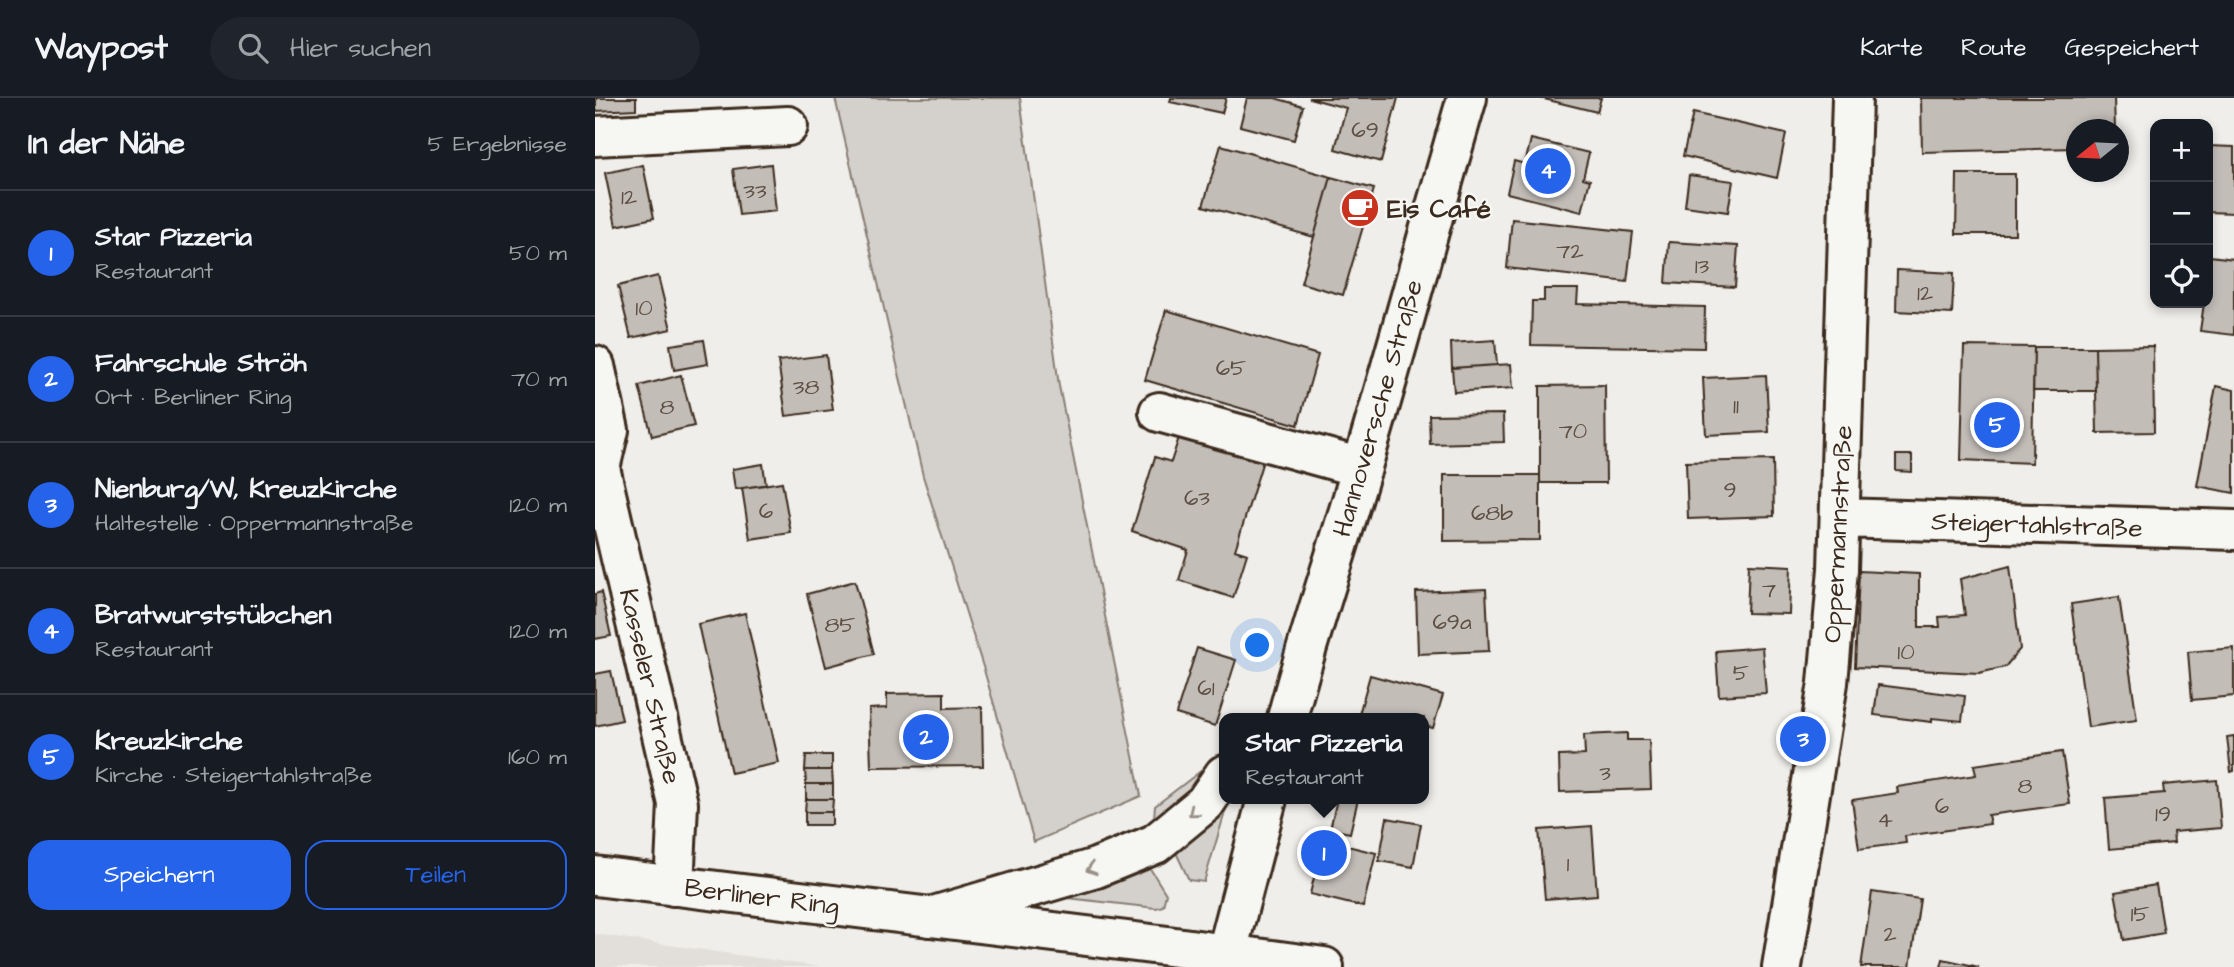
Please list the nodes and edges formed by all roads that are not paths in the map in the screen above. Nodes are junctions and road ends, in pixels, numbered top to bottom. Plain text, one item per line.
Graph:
1 (1467, 98) edge
2 (1852, 98) edge
3 (788, 126) dead end
4 (595, 136) edge
5 (595, 366) edge
6 (1159, 412) dead end
7 (597, 468) edge
8 (1362, 468) junction
9 (1840, 518) junction
10 (2234, 530) edge
11 (1302, 660) junction
12 (1266, 713) edge
13 (1288, 713) edge
14 (1219, 782) edge
15 (1266, 804) edge
16 (595, 876) edge
17 (674, 886) junction
18 (930, 917) junction
19 (1225, 961) edge
20 (1324, 967) edge
21 (1782, 967) edge

1 - 8 street, Hannoversche Straße
2 - 9 street, Oppermannstraße
3 - 4 street
5 - 7 street, Kasseler Straße
6 - 8 street
7 - 17 street, Kasseler Straße
8 - 11 street, Hannoversche Straße
9 - 10 street, Steigertahlstraße
9 - 21 street, Oppermannstraße
11 - 12 street
11 - 13 street, Hannoversche Straße
14 -> 18 street, Berliner Ring
15 - 19 street
16 - 17 street, Berliner Ring
17 - 18 street, Berliner Ring
18 - 19 street, Berliner Ring
19 - 20 street, Berliner Ring

